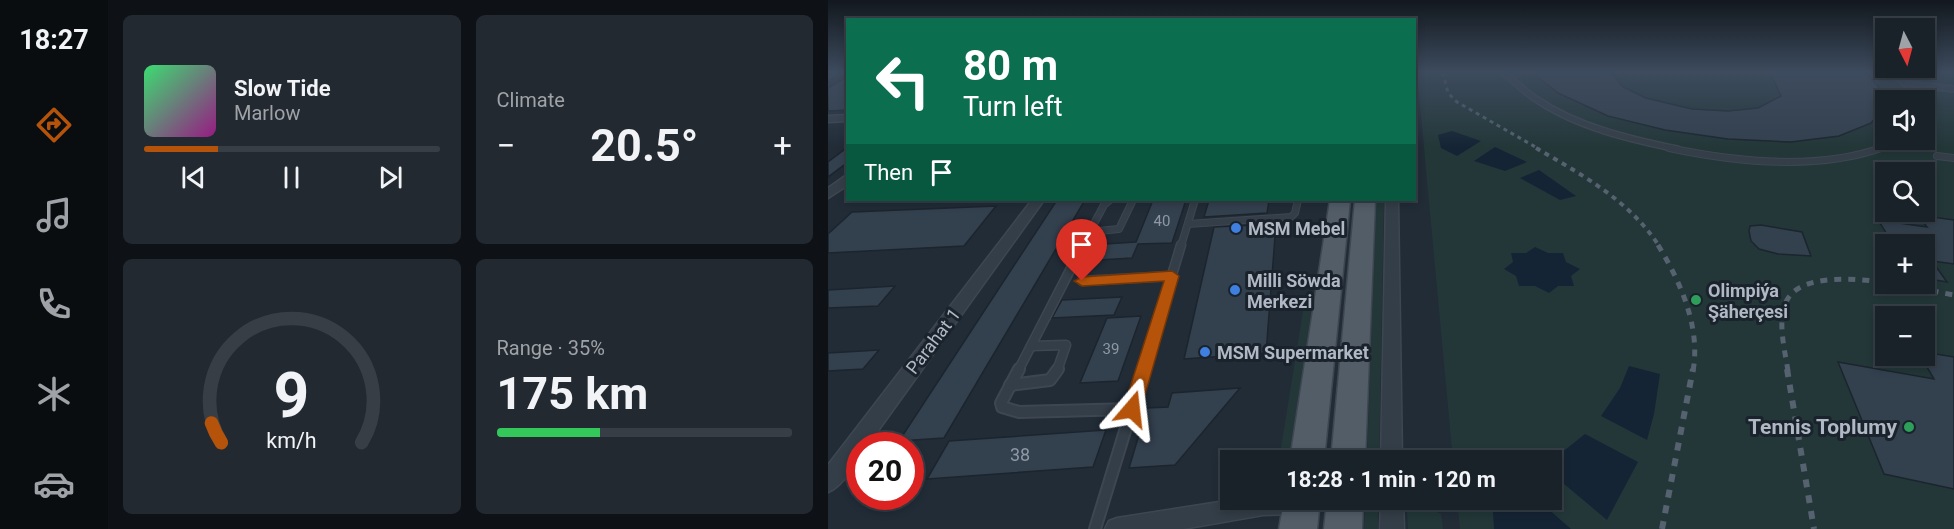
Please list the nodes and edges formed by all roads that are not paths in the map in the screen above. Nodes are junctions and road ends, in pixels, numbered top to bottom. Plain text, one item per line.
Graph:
1 (1531, 97) edge
2 (846, 118) edge
3 (828, 119) edge
4 (1877, 150) edge
5 (1937, 156) dead end
6 (1954, 158) edge
7 (846, 180) edge
8 (828, 194) edge
9 (1037, 201) edge
10 (1109, 201) edge
11 (1133, 201) edge
12 (1195, 201) edge
13 (1298, 201) edge
14 (1340, 201) edge
15 (1365, 201) edge
16 (1392, 201) edge
17 (1188, 224) junction
18 (1089, 232) junction
19 (1172, 276) junction
20 (1082, 281) dead end
21 (1031, 346) junction
22 (1010, 385) junction
23 (1132, 409) junction
24 (1308, 450) edge
25 (1349, 450) edge
26 (1392, 450) edge
27 (828, 482) edge
28 (1344, 510) edge
29 (1392, 510) edge
30 (1300, 511) edge
31 (1095, 529) edge
32 (1117, 529) edge
33 (1343, 529) edge
34 (1392, 529) edge

1 - 4 lane
2 - 3 street
5 - 6 lane
7 - 8 street
9 - 27 street, Parahat 1
10 - 18 lane
11 - 18 lane
12 - 17 lane
13 - 17 lane
14 - 24 main road
15 - 25 main road
16 - 26 street
17 - 19 lane
18 - 21 lane
19 - 20 lane
19 - 23 lane
21 - 22 lane
21 - 22 lane
22 - 23 lane
23 - 31 lane
28 - 33 main road
29 - 34 street
30 - 32 street

